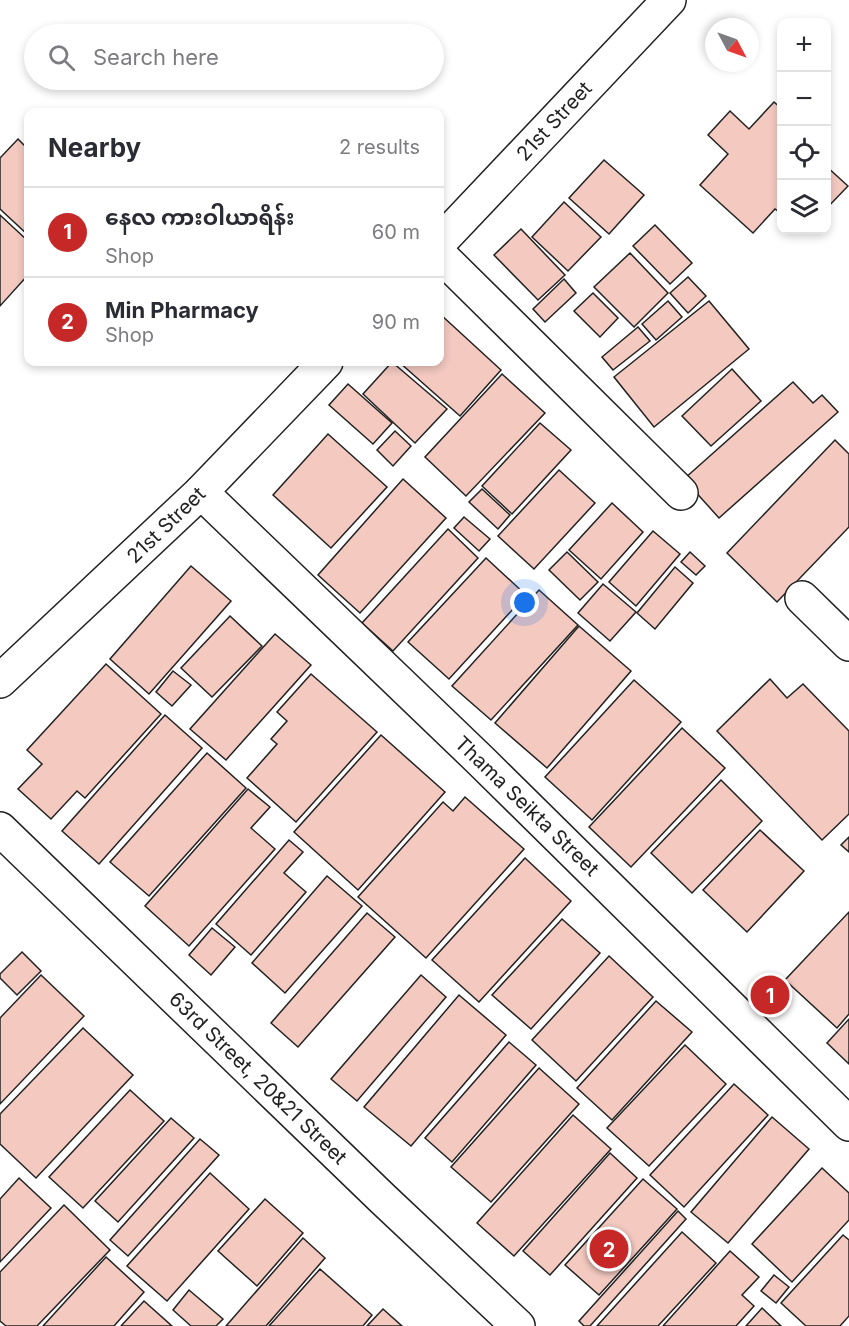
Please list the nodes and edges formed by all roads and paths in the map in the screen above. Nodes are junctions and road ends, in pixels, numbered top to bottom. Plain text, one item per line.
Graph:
1 (669, 0) edge
2 (444, 238) edge
3 (444, 259) edge
4 (322, 366) edge
5 (201, 492) junction
6 (681, 493) dead end
7 (801, 598) dead end
8 (849, 644) edge
9 (0, 681) edge
10 (0, 829) edge
11 (849, 1124) edge
12 (518, 1326) edge

1 - 2 street, 21st Street
3 - 6 street
4 - 5 street, 21st Street
5 - 9 street, 21st Street
5 - 11 street, Thama Seikta Street
7 - 8 street
10 - 12 street, 63rd Street, 20&21 Street

